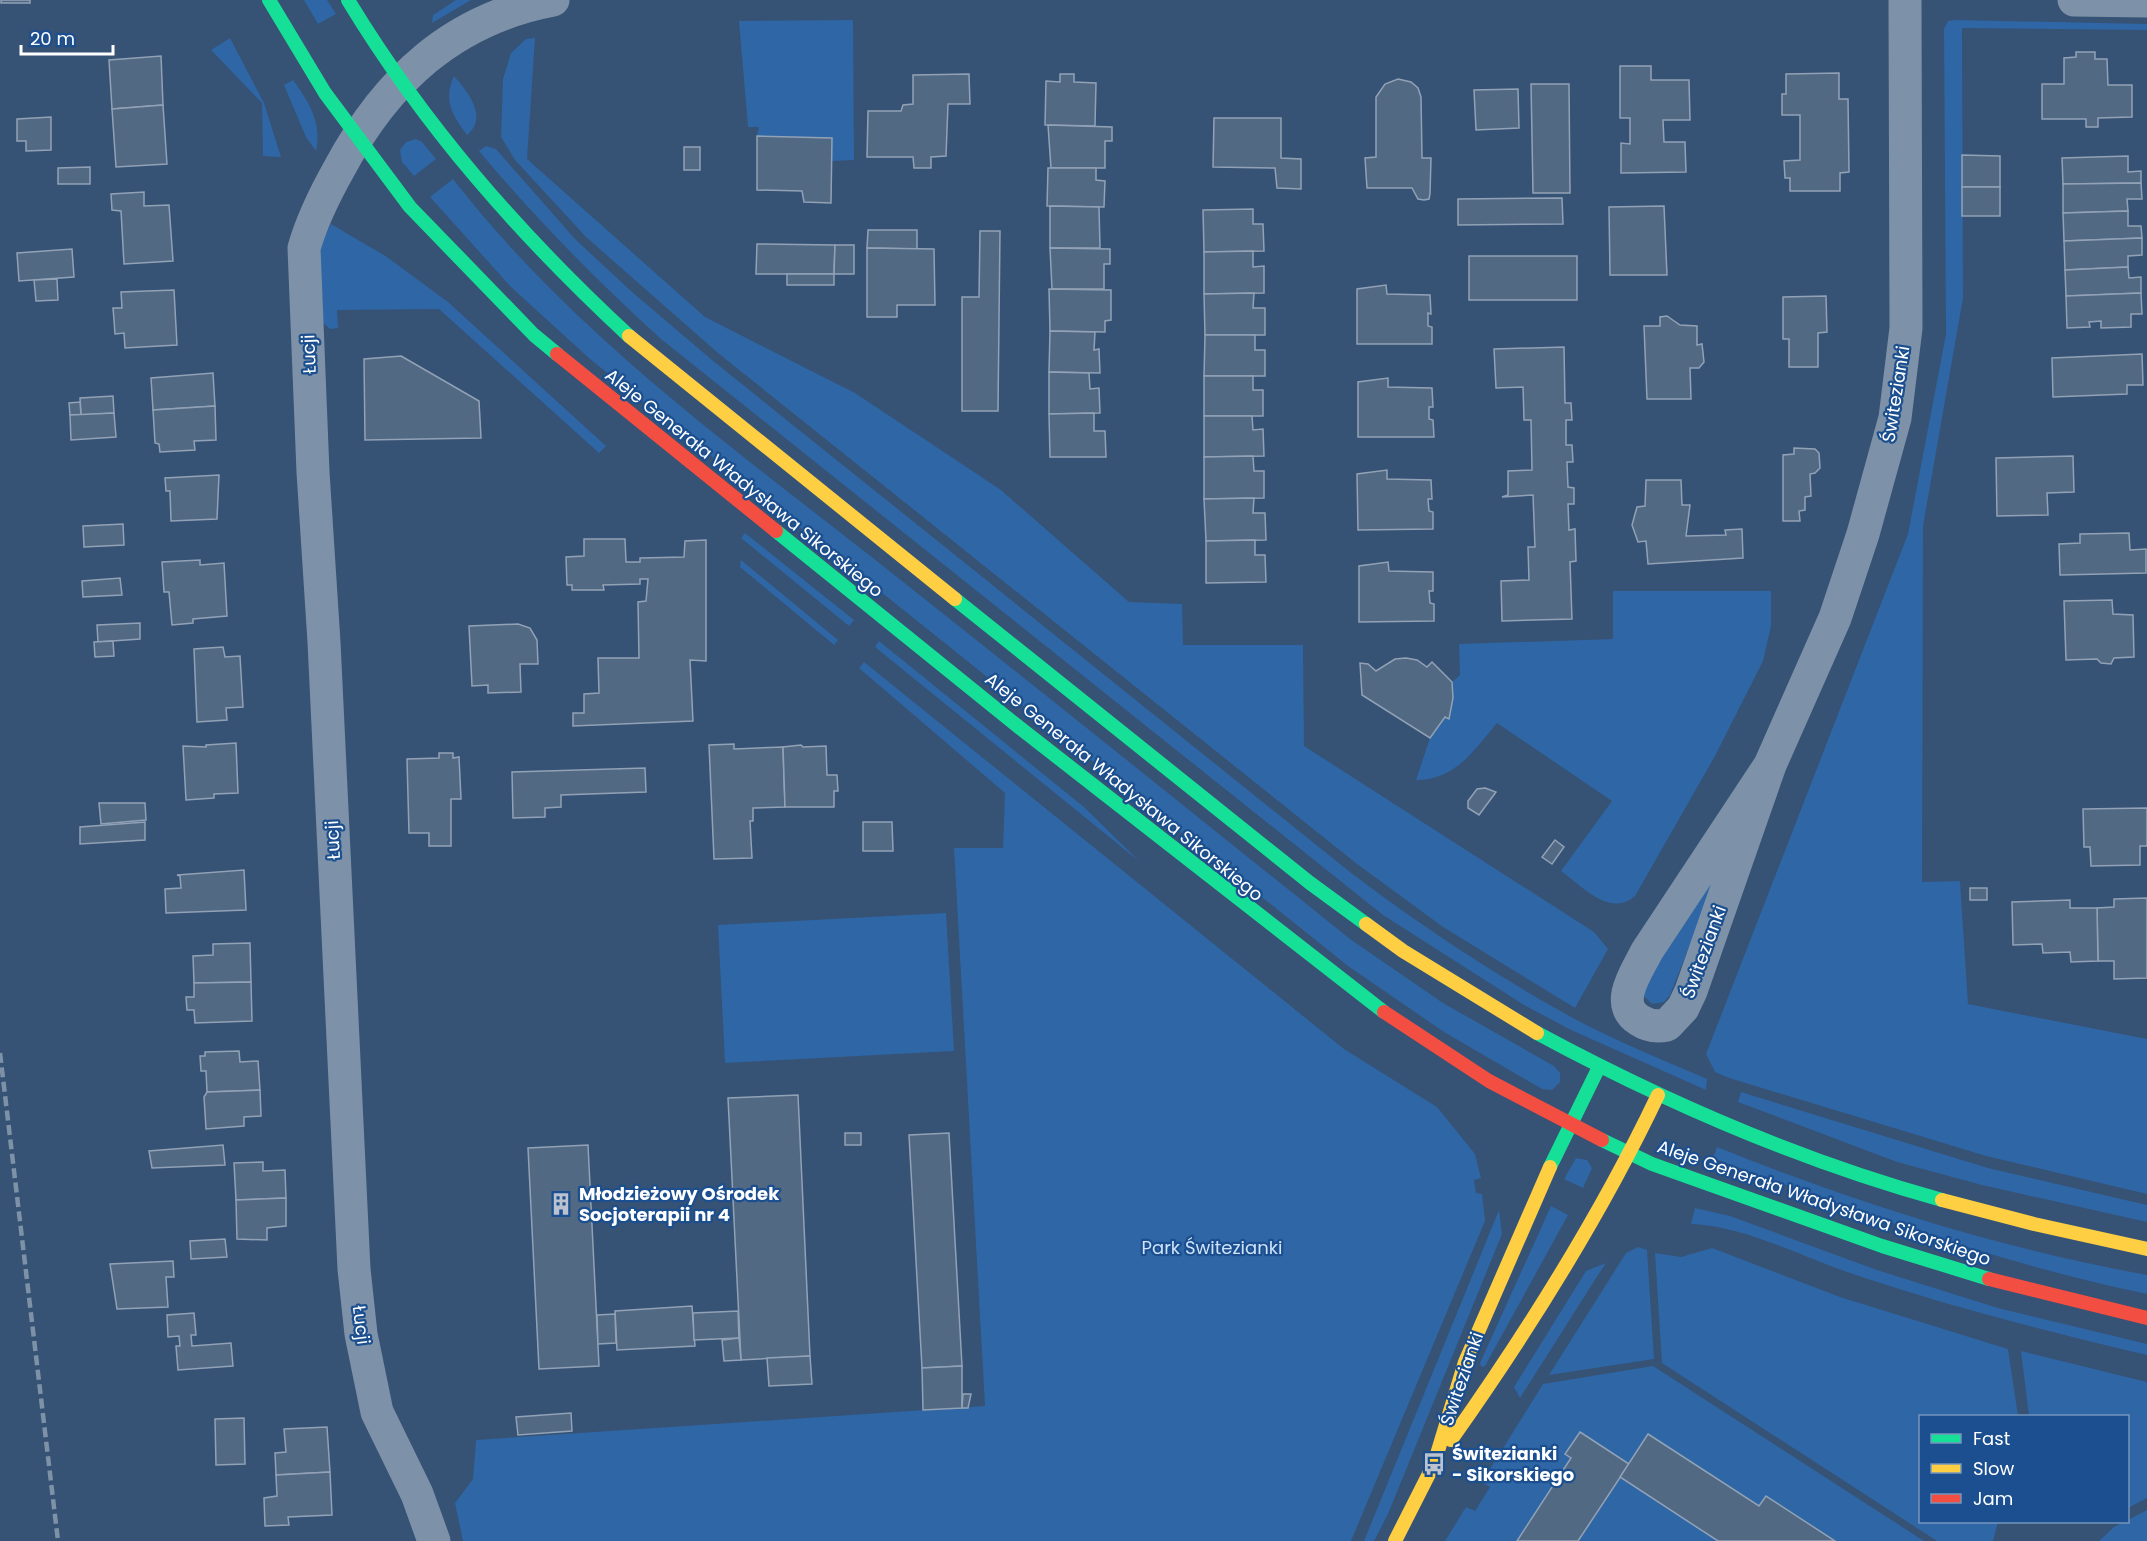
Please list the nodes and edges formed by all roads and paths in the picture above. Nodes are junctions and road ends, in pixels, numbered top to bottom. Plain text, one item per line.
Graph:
1 (269, 0) edge
2 (348, 0) edge
3 (553, 0) edge
4 (1905, 0) edge
5 (2074, 0) edge
6 (2147, 2) edge
7 (400, 80) junction
8 (356, 136) junction
9 (1770, 765) junction
10 (1599, 1067) junction
11 (1658, 1095) junction
12 (1569, 1124) junction
13 (1630, 1154) junction
14 (2147, 1250) edge
15 (2147, 1318) edge
16 (1434, 1464) junction
17 (434, 1541) edge
18 (1395, 1541) edge

1 - 8 main road, Aleje Generała Władysława Sikorskiego
2 - 7 main road, Aleje Generała Władysława Sikorskiego
3 - 7 street, Łucji
4 - 9 street, Świtezianki
5 - 6 street
7 - 8 street, Łucji
7 - 10 main road, Aleje Generała Władysława Sikorskiego
8 - 12 main road, Aleje Generała Władysława Sikorskiego
8 - 17 street, Łucji
9 - 9 street, Świtezianki
10 - 11 main road, Aleje Generała Władysława Sikorskiego
10 - 12 main road, Świtezianki
11 - 13 main road, Świtezianki
11 - 14 main road, Aleje Generała Władysława Sikorskiego
12 - 13 main road, Aleje Generała Władysława Sikorskiego
12 - 16 main road, Świtezianki
13 - 15 main road, Aleje Generała Władysława Sikorskiego
13 - 16 main road, Świtezianki
16 - 18 main road, Świtezianki

